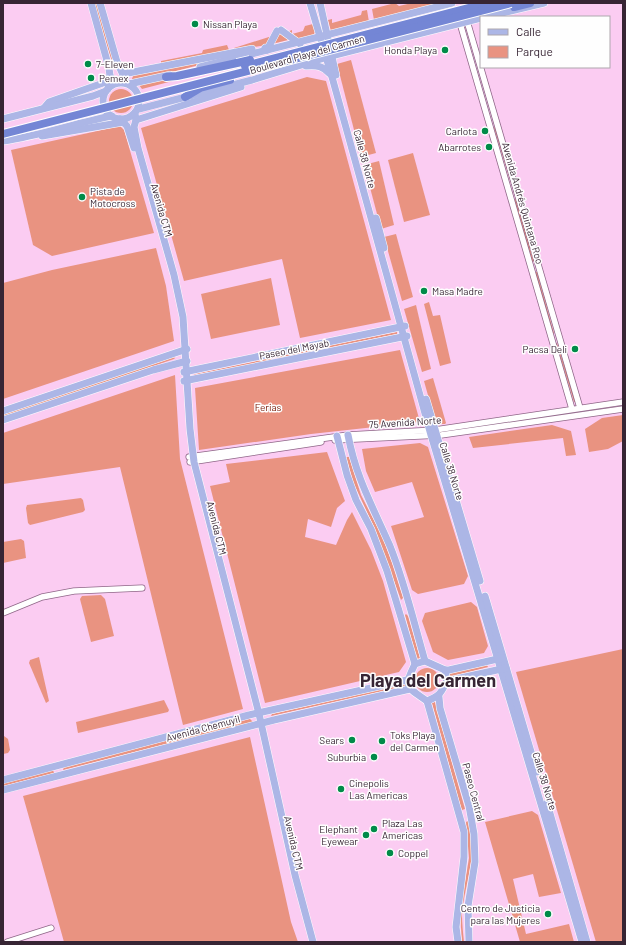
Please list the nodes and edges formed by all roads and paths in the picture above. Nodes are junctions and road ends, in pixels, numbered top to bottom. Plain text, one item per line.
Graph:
1 (91, 3) edge
2 (100, 3) edge
3 (310, 3) edge
4 (320, 3) edge
5 (453, 3) edge
6 (463, 3) edge
7 (473, 3) edge
8 (488, 3) edge
9 (530, 3) edge
10 (544, 3) edge
11 (512, 5) edge
12 (489, 16) edge
13 (480, 18) edge
14 (467, 21) junction
15 (424, 22) junction
16 (460, 23) junction
17 (361, 26) junction
18 (328, 35) junction
19 (319, 37) junction
20 (298, 42) junction
21 (367, 46) junction
22 (267, 50) junction
23 (323, 53) junction
24 (300, 66) junction
25 (480, 66) edge
26 (481, 68) edge
27 (123, 74) junction
28 (110, 76) junction
29 (166, 77) junction
30 (332, 77) junction
31 (252, 80) junction
32 (128, 83) junction
33 (107, 90) junction
34 (185, 97) junction
35 (44, 108) junction
36 (136, 114) junction
37 (112, 116) junction
38 (3, 119) edge
39 (122, 120) junction
40 (3, 128) edge
41 (3, 134) edge
42 (30, 137) junction
43 (3, 141) edge
44 (403, 326) junction
45 (406, 336) junction
46 (184, 350) junction
47 (185, 361) junction
48 (186, 372) junction
49 (186, 381) junction
50 (623, 402) edge
51 (580, 408) junction
52 (572, 409) junction
53 (623, 409) edge
54 (3, 411) edge
55 (3, 420) edge
56 (433, 432) junction
57 (349, 437) junction
58 (337, 438) junction
59 (191, 459) junction
60 (207, 460) junction
61 (197, 474) junction
62 (142, 588) dead end
63 (3, 613) edge
64 (501, 658) junction
65 (425, 660) junction
66 (415, 664) junction
67 (504, 668) junction
68 (445, 670) junction
69 (407, 680) junction
70 (447, 681) junction
71 (410, 689) junction
72 (439, 696) junction
73 (427, 702) junction
74 (257, 714) junction
75 (259, 724) junction
76 (3, 780) edge
77 (3, 790) edge
78 (52, 928) dead end
79 (7, 942) edge
80 (310, 942) edge
81 (313, 942) edge
82 (458, 942) edge
83 (469, 942) edge
84 (582, 942) edge
85 (587, 942) edge

1 - 28 main road
2 - 27 main road
3 - 19 main road, Calle 38 Norte
4 - 18 main road, Calle 38 Norte
5 - 16 main road, Avenida Andrés Quintana Roo
5 - 17 main road, Boulevard Playa del Carmen
6 - 14 main road, Avenida Andrés Quintana Roo
7 - 15 highway
8 - 15 highway, bridge
9 - 11 highway
10 - 12 main road
11 - 15 highway, bridge
13 - 14 main road, Boulevard Playa del Carmen
14 - 16 main road, Boulevard Playa del Carmen
14 - 25 street, Avenida Andrés Quintana Roo
15 - 23 highway, bridge
16 - 21 main road, Boulevard Playa del Carmen
16 - 52 street, Avenida Andrés Quintana Roo
17 - 18 main road, Boulevard Playa del Carmen
17 - 21 main road
18 - 19 main road, Boulevard Playa del Carmen
18 - 23 main road, Calle 38 Norte
19 - 20 main road, Boulevard Playa del Carmen
19 - 23 main road, Calle 38 Norte
20 - 22 main road, Boulevard Playa del Carmen
20 - 22 main road
20 - 24 main road
21 - 23 main road, Boulevard Playa del Carmen
22 - 27 main road
22 - 29 main road, Boulevard Playa del Carmen
23 - 24 main road, Boulevard Playa del Carmen
23 - 29 highway, bridge
23 - 30 main road, Calle 38 Norte
23 - 34 highway, bridge
23 - 40 highway, bridge
23 - 41 highway, bridge
23 - 44 main road, Calle 38 Norte
24 - 30 main road
24 - 31 main road, Boulevard Playa del Carmen
26 - 51 street, Avenida Andrés Quintana Roo
27 - 32 main road
28 - 33 main road
28 - 35 main road
29 - 32 main road, Boulevard Playa del Carmen
30 - 44 main road, Calle 38 Norte
31 - 34 main road, Boulevard Playa del Carmen
31 - 36 main road
32 - 33 main road
32 - 36 main road
33 - 35 main road
33 - 37 main road
34 - 36 main road, Boulevard Playa del Carmen
35 - 38 main road
36 - 39 main road
36 - 46 main road, Avenida CTM
37 - 39 main road
37 - 42 main road
39 - 42 main road
39 - 46 main road, Avenida CTM
42 - 43 main road
44 - 45 main road, Calle 38 Norte
44 - 48 main road, Paseo del Mayab
45 - 49 main road, Paseo del Mayab
45 - 56 main road, Calle 38 Norte
46 - 47 main road, Avenida CTM
46 - 54 main road
47 - 48 main road, Avenida CTM
47 - 55 main road
48 - 49 main road, Avenida CTM
49 - 59 main road, Avenida CTM
50 - 51 street, 75 Avenida Norte
51 - 52 street, 75 Avenida Norte
52 - 56 street, 75 Avenida Norte
53 - 56 street, 75 Avenida Norte
56 - 57 street, 75 Avenida Norte
56 - 64 main road, Calle 38 Norte
57 - 58 street, 75 Avenida Norte
57 - 65 main road
58 - 59 street, 75 Avenida Norte
58 - 60 street, 75 Avenida Norte
58 - 66 main road
59 - 60 street, 75 Avenida Norte
59 - 61 main road, Avenida CTM
59 - 74 main road, Avenida CTM
60 - 61 street
61 - 74 main road, Avenida CTM
62 - 63 street
64 - 67 main road, Calle 38 Norte
64 - 68 main road
65 - 66 main road
65 - 68 main road
66 - 69 main road
67 - 70 main road
67 - 84 main road, Calle 38 Norte
67 - 85 main road, Calle 38 Norte
68 - 70 main road
69 - 71 main road
69 - 74 main road, Avenida Chemuyil
70 - 72 main road
71 - 73 main road
71 - 75 main road, Avenida Chemuyil
72 - 73 main road
72 - 83 main road, Paseo Central
73 - 82 main road, Paseo Central
74 - 75 main road, Avenida CTM
74 - 76 main road, Avenida Chemuyil
75 - 77 main road, Avenida Chemuyil
75 - 80 main road, Avenida CTM
75 - 81 main road, Avenida CTM
78 - 79 street

